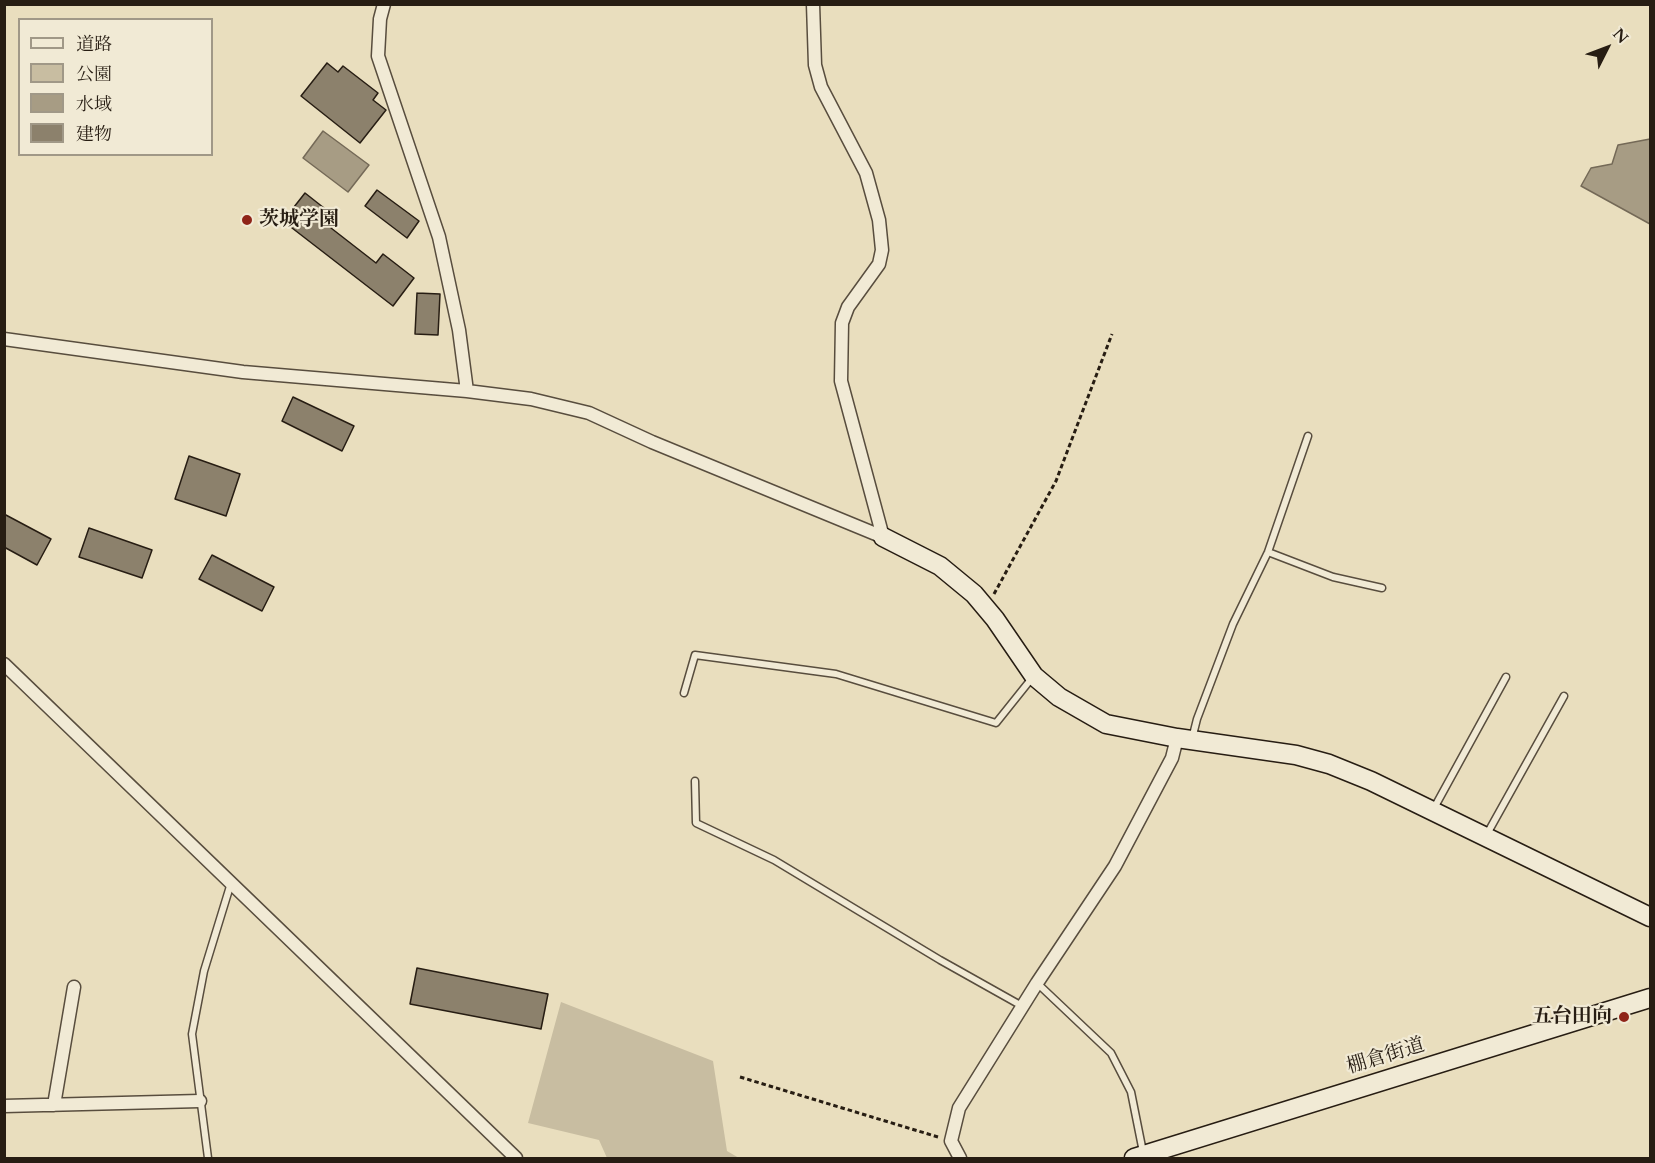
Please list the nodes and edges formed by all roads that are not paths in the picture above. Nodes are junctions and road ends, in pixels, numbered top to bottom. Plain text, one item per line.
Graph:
1 (384, 4) edge
2 (813, 4) edge
3 (4, 339) edge
4 (467, 390) junction
5 (1308, 436) dead end
6 (883, 537) junction
7 (1268, 552) junction
8 (1382, 588) dead end
9 (4, 664) edge
10 (1034, 676) junction
11 (1506, 677) dead end
12 (684, 693) dead end
13 (1564, 696) dead end
14 (1185, 738) junction
15 (695, 781) dead end
16 (1433, 811) junction
17 (1485, 837) junction
18 (231, 882) junction
19 (1650, 917) edge
20 (1037, 983) junction
21 (74, 987) dead end
22 (1650, 998) edge
23 (1022, 1006) junction
24 (200, 1101) junction
25 (54, 1105) junction
26 (4, 1106) edge
27 (1139, 1157) edge
28 (208, 1158) edge
29 (516, 1158) edge
30 (960, 1158) edge

1 - 4 street
2 - 6 street
3 - 4 street
4 - 6 street
5 - 7 lane
6 - 10 street
7 - 8 lane
7 - 14 lane
9 - 18 street
10 - 12 lane
10 - 14 street
11 - 16 lane
13 - 17 lane
14 - 16 street
14 - 20 street
15 - 23 lane
16 - 17 street
17 - 19 street
18 - 24 lane
18 - 29 street
20 - 23 street
20 - 27 lane
21 - 25 street
22 - 27 street, 棚倉街道
23 - 30 street
24 - 25 street
24 - 28 lane
25 - 26 street

